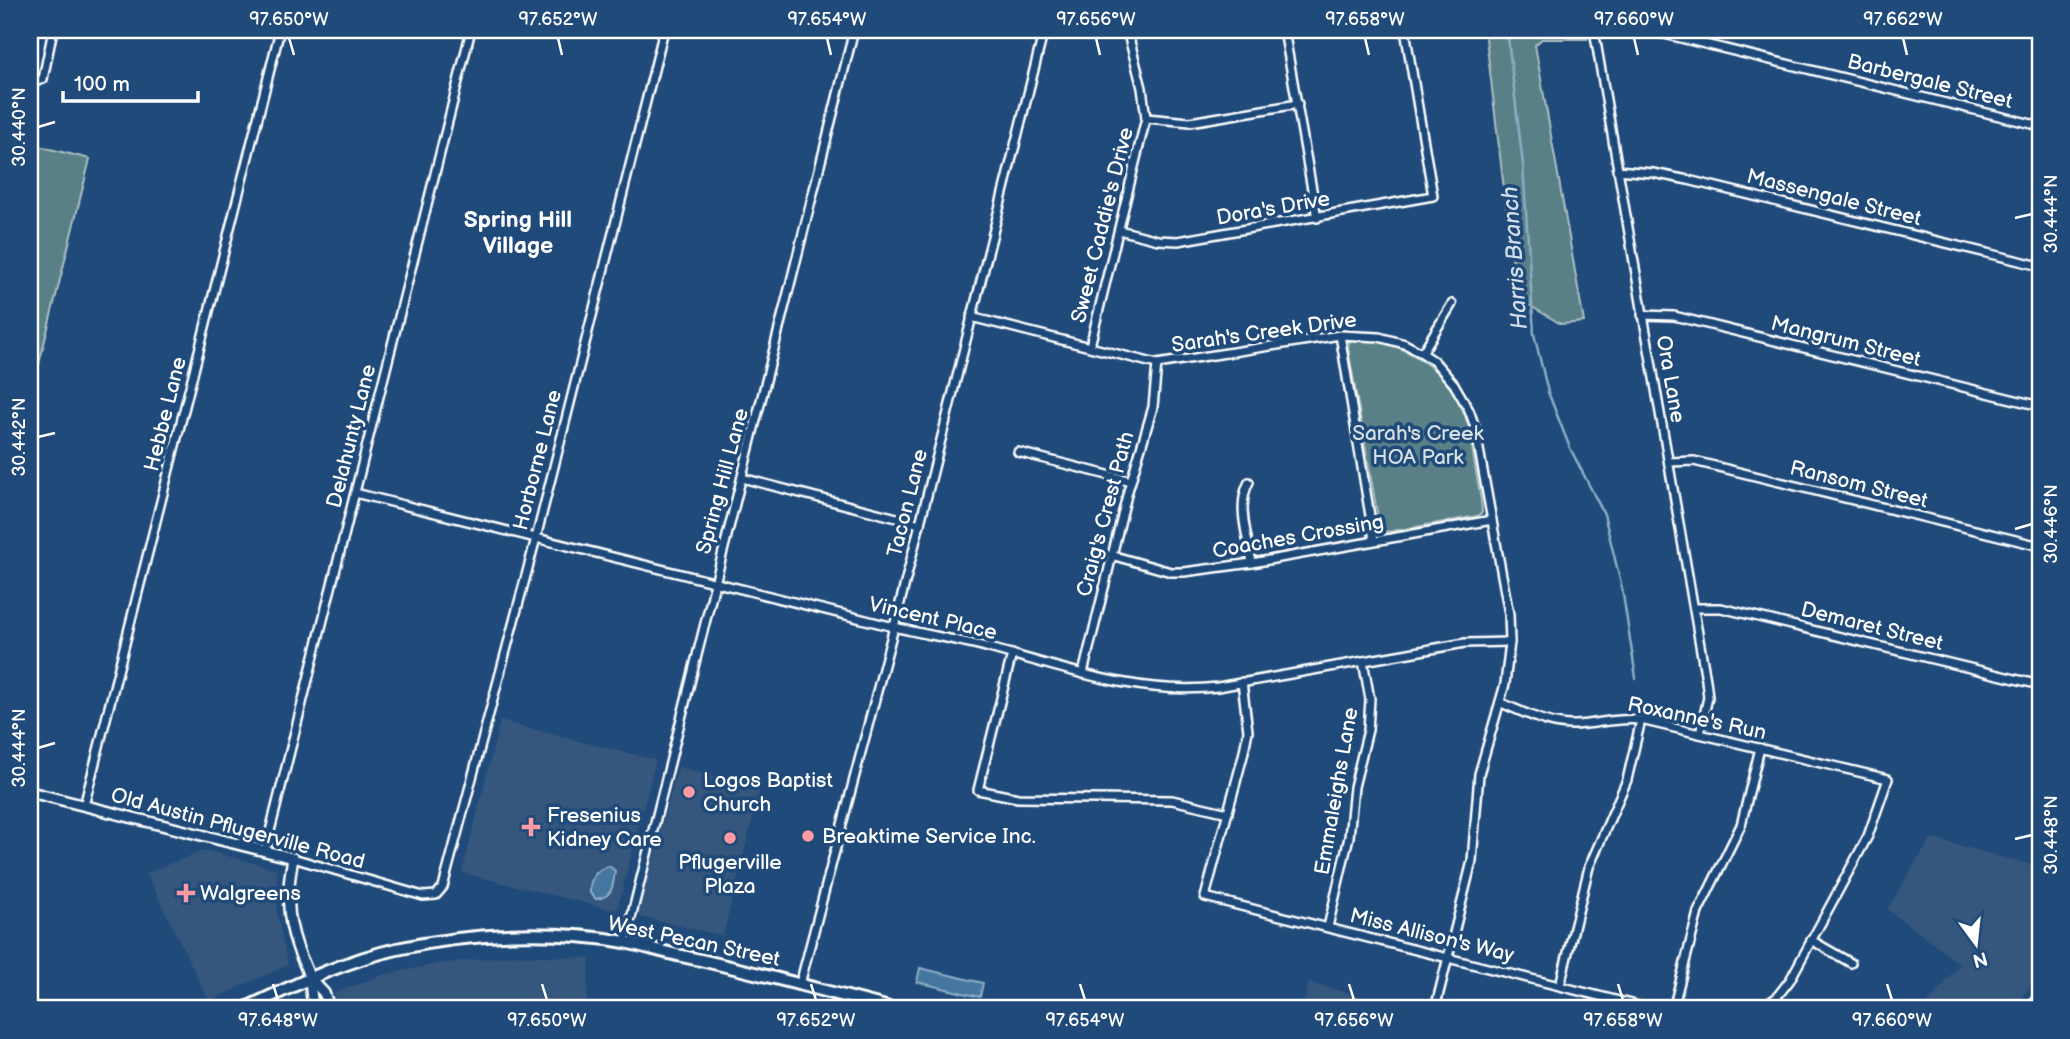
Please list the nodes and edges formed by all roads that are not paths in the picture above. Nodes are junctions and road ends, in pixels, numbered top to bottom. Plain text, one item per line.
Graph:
1 (54, 30) edge
2 (280, 30) edge
3 (471, 30) edge
4 (664, 30) edge
5 (854, 30) edge
6 (1044, 30) edge
7 (1126, 30) edge
8 (1284, 30) edge
9 (1405, 30) edge
10 (1593, 30) edge
11 (1648, 30) edge
12 (30, 84) edge
13 (1298, 104) junction
14 (1146, 118) junction
15 (2040, 126) edge
16 (1617, 170) junction
17 (1317, 218) junction
18 (1119, 230) junction
19 (2040, 266) edge
20 (1452, 304) dead end
21 (1642, 316) junction
22 (971, 317) junction
23 (1340, 335) junction
24 (1090, 346) junction
25 (1422, 353) junction
26 (1157, 364) junction
27 (2040, 406) edge
28 (1018, 452) dead end
29 (1669, 462) junction
30 (742, 478) junction
31 (1130, 481) junction
32 (1249, 482) dead end
33 (355, 493) junction
34 (1492, 520) junction
35 (919, 524) junction
36 (536, 538) junction
37 (1374, 540) junction
38 (2040, 546) edge
39 (1111, 555) junction
40 (1252, 563) junction
41 (714, 583) junction
42 (1695, 608) junction
43 (894, 628) junction
44 (1510, 642) junction
45 (1012, 654) junction
46 (1363, 661) junction
47 (1083, 673) junction
48 (1242, 682) junction
49 (2040, 685) edge
50 (1501, 703) junction
51 (1641, 720) junction
52 (1700, 734) junction
53 (1760, 748) junction
54 (30, 792) edge
55 (84, 806) junction
56 (1228, 813) junction
57 (265, 851) junction
58 (293, 858) junction
59 (436, 895) joint
60 (1328, 927) junction
61 (1811, 940) junction
62 (625, 942) junction
63 (1448, 957) junction
64 (1851, 963) dead end
65 (310, 978) junction
66 (800, 985) junction
67 (1560, 985) junction
68 (2040, 998) edge
69 (244, 1009) edge
70 (315, 1009) edge
71 (330, 1009) edge
72 (892, 1009) edge
73 (1435, 1009) edge
74 (1651, 1009) edge
75 (1673, 1009) edge
76 (1760, 1009) edge
77 (2031, 1009) edge

1 - 12 street
2 - 55 street, Hebbe Lane
3 - 33 street, Delahunty Lane
4 - 36 street, Horborne Lane
5 - 30 street, Spring Hill Lane
6 - 22 street, Tacon Lane
7 - 14 street, Sweet Caddie's Drive
8 - 13 street
9 - 17 street, Dora's Drive
10 - 16 street, Ora Lane
11 - 15 street, Barbergale Street
13 - 14 street
13 - 17 street
14 - 18 street, Sweet Caddie's Drive
16 - 19 street, Massengale Street
16 - 21 street, Ora Lane
17 - 18 street, Dora's Drive
18 - 24 street, Sweet Caddie's Drive
20 - 25 street
21 - 27 street, Mangrum Street
21 - 29 street, Ora Lane
22 - 24 street, Sarah's Creek Drive
22 - 35 street, Tacon Lane
23 - 25 street, Sarah's Creek Drive
23 - 26 street, Sarah's Creek Drive
23 - 37 street
24 - 26 street, Sarah's Creek Drive
25 - 34 street, Sarah's Creek Drive
26 - 31 street, Craig's Crest Path
28 - 31 street
29 - 38 street, Ransom Street
29 - 42 street, Ora Lane
30 - 35 street
30 - 41 street, Spring Hill Lane
31 - 39 street, Craig's Crest Path
32 - 40 street
33 - 36 street, Vincent Place
33 - 57 street, Delahunty Lane
34 - 37 street, Coaches Crossing
34 - 44 street, Sarah's Creek Drive
35 - 43 street, Tacon Lane
36 - 41 street, Vincent Place
36 - 59 street, Horborne Lane
37 - 40 street, Coaches Crossing
39 - 40 street, Coaches Crossing
39 - 47 street, Craig's Crest Path
41 - 43 street, Vincent Place
41 - 62 street, Spring Hill Lane
42 - 49 street, Demaret Street
42 - 52 street, Ora Lane
43 - 45 street, Vincent Place
43 - 66 street, Tacon Lane
44 - 46 street, Vincent Place
44 - 50 street, Sarah's Creek Drive
45 - 47 street, Vincent Place
45 - 56 street
46 - 48 street, Vincent Place
46 - 60 street, Emmaleighs Lane
47 - 48 street, Vincent Place
48 - 56 street
50 - 51 street, Roxanne's Run
50 - 63 street, Sarah's Creek Drive
51 - 52 street, Roxanne's Run
51 - 67 street
52 - 53 street, Roxanne's Run
53 - 61 street, Roxanne's Run
53 - 75 street
54 - 55 street, Old Austin Pflugerville Road
55 - 57 street, Old Austin Pflugerville Road
56 - 60 street, Miss Allison's Way
57 - 58 street, Old Austin Pflugerville Road
58 - 59 street, Old Austin Pflugerville Road
58 - 65 street
60 - 63 street, Miss Allison's Way
61 - 64 street
61 - 76 street
62 - 65 main road, West Pecan Street
62 - 66 main road, West Pecan Street
63 - 67 street, Miss Allison's Way
63 - 73 street, Sarah's Creek Drive
65 - 69 main road, West Pecan Street
65 - 70 street
65 - 71 street
66 - 72 main road, West Pecan Street
67 - 74 street, Miss Allison's Way
68 - 77 main road

